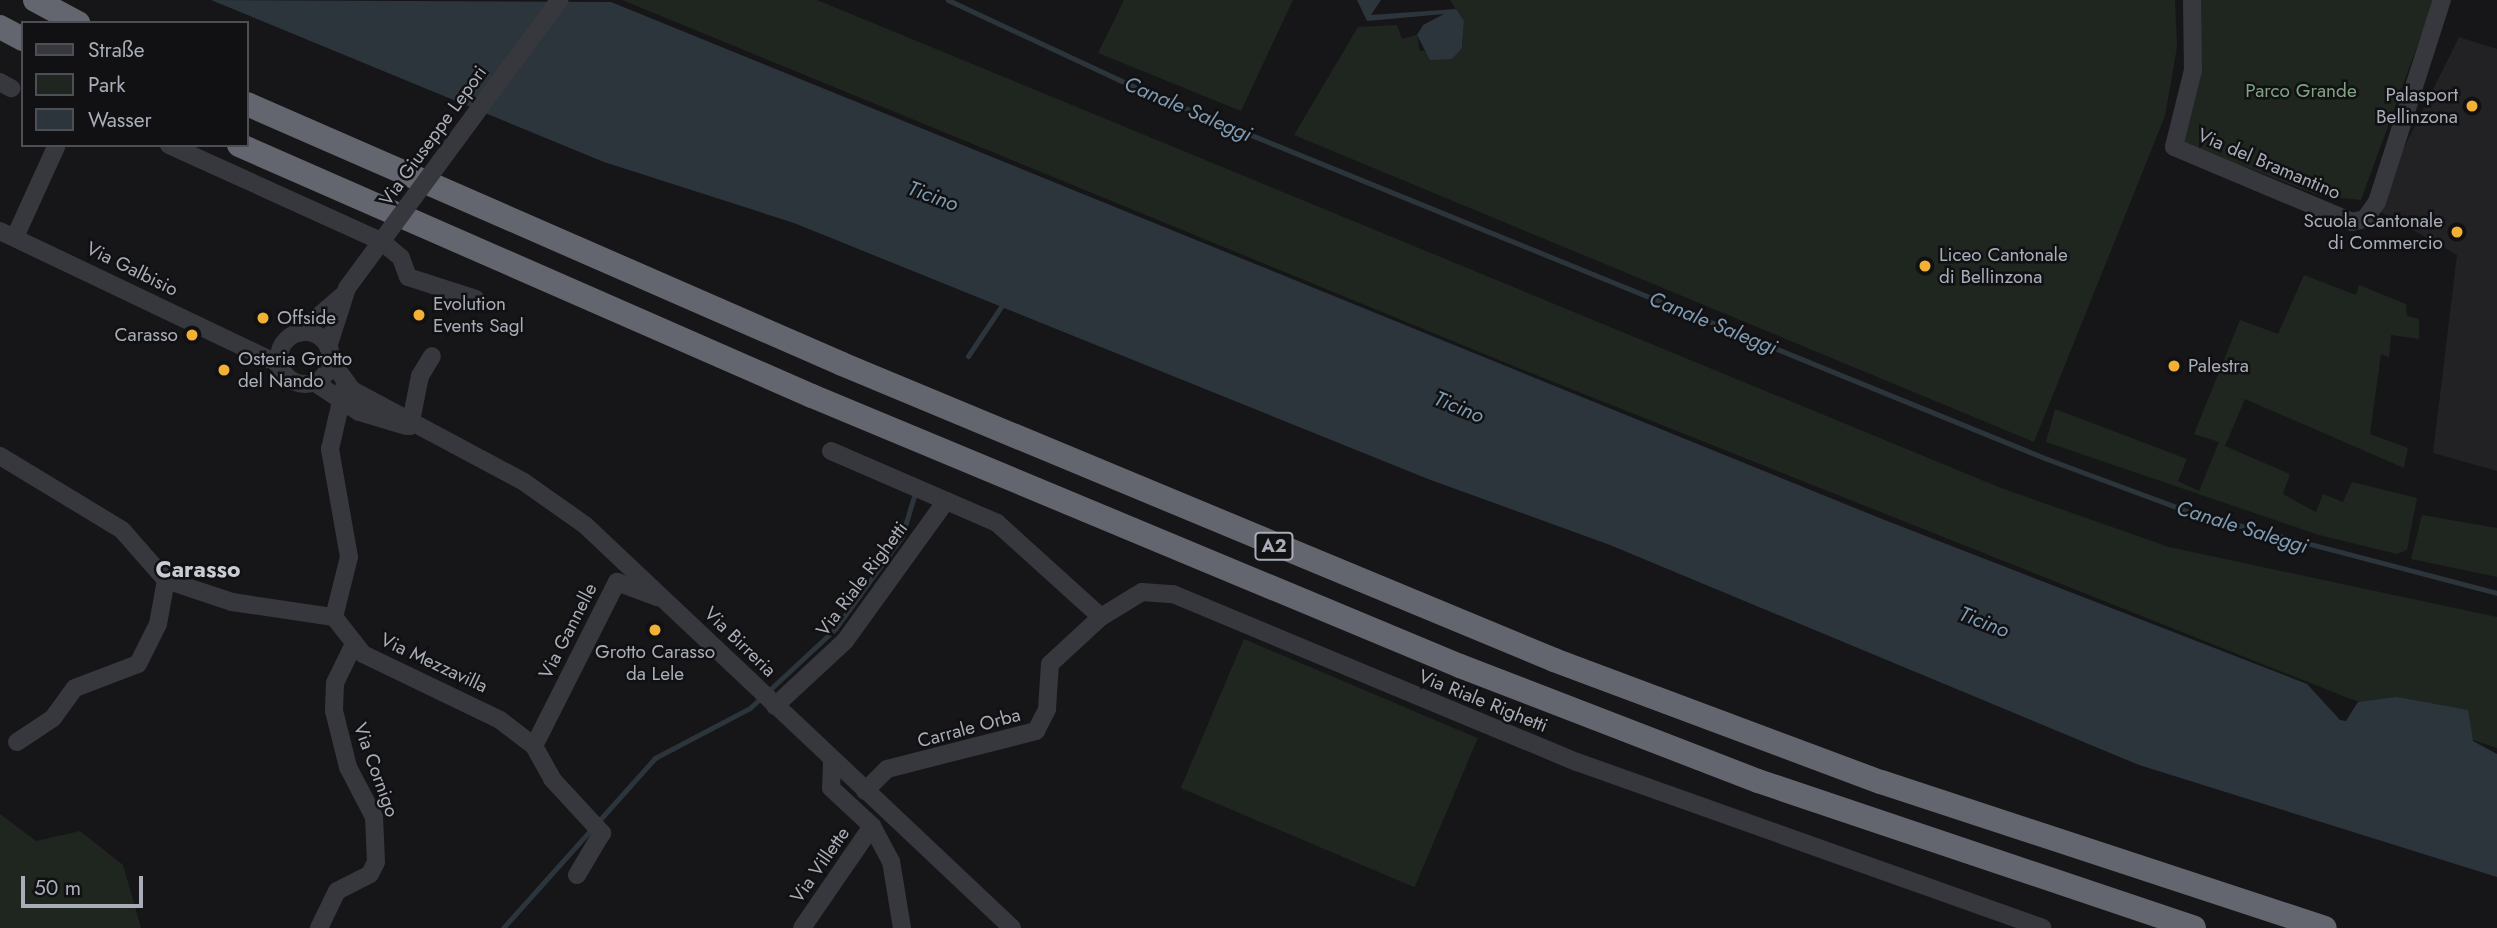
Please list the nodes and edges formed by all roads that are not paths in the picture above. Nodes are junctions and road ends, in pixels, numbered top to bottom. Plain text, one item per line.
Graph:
1 (35, 0) edge
2 (559, 0) edge
3 (2192, 0) edge
4 (2442, 0) edge
5 (74, 21) edge
6 (0, 27) edge
7 (21, 38) edge
8 (248, 104) edge
9 (56, 147) edge
10 (173, 147) edge
11 (244, 147) edge
12 (7, 234) edge
13 (344, 292) junction
14 (476, 299) dead end
15 (292, 337) junction
16 (245, 347) junction
17 (330, 354) junction
18 (432, 356) dead end
19 (279, 364) junction
20 (314, 383) junction
21 (342, 392) junction
22 (410, 426) junction
23 (831, 451) dead end
24 (0, 456) edge
25 (946, 501) junction
26 (166, 580) junction
27 (660, 596) junction
28 (334, 617) junction
29 (1101, 617) junction
30 (353, 646) junction
31 (772, 703) junction
32 (17, 741) dead end
33 (534, 746) junction
34 (832, 762) junction
35 (865, 790) junction
36 (872, 826) junction
37 (578, 875) dead end
38 (319, 928) edge
39 (802, 928) edge
40 (902, 928) edge
41 (1012, 928) edge
42 (2042, 928) edge
43 (2194, 928) edge
44 (2325, 928) edge

1 - 5 highway
2 - 13 street, Via Giuseppe Lepori, bridge
3 - 4 street, Via del Bramantino
6 - 7 highway
8 - 44 highway, A2
9 - 12 street
10 - 14 street
11 - 43 highway, A2
12 - 16 street, Via Galbisio
13 - 15 street, Via Giuseppe Lepori
13 - 17 street, Via Giuseppe Lepori
15 - 16 street
15 - 17 street
15 - 19 street
16 - 19 street, Via Galbisio
17 - 20 street
17 - 21 street, Via Birreria
18 - 22 street
19 - 20 street
20 - 21 street, Via Birreria
21 - 22 street, Via Birreria
21 - 28 street
22 - 27 street, Via Birreria
23 - 25 street
24 - 26 street
25 - 29 street
25 - 31 street, Via Riale Righetti
26 - 28 street
26 - 32 street
27 - 31 street, Via Birreria
27 - 33 street, Via Gannelle
28 - 30 street, Via Mezzavilla
29 - 35 street, Carrale Orba
29 - 42 street, Via Riale Righetti
30 - 33 street, Via Mezzavilla
30 - 38 street, Via Cornigo
31 - 34 street, Via Birreria
33 - 37 street, Via Mezzavilla
34 - 35 street, Via Birreria
34 - 36 street, Via Villette
35 - 41 street, Via Birreria
36 - 39 street, Via Villette
36 - 40 street

